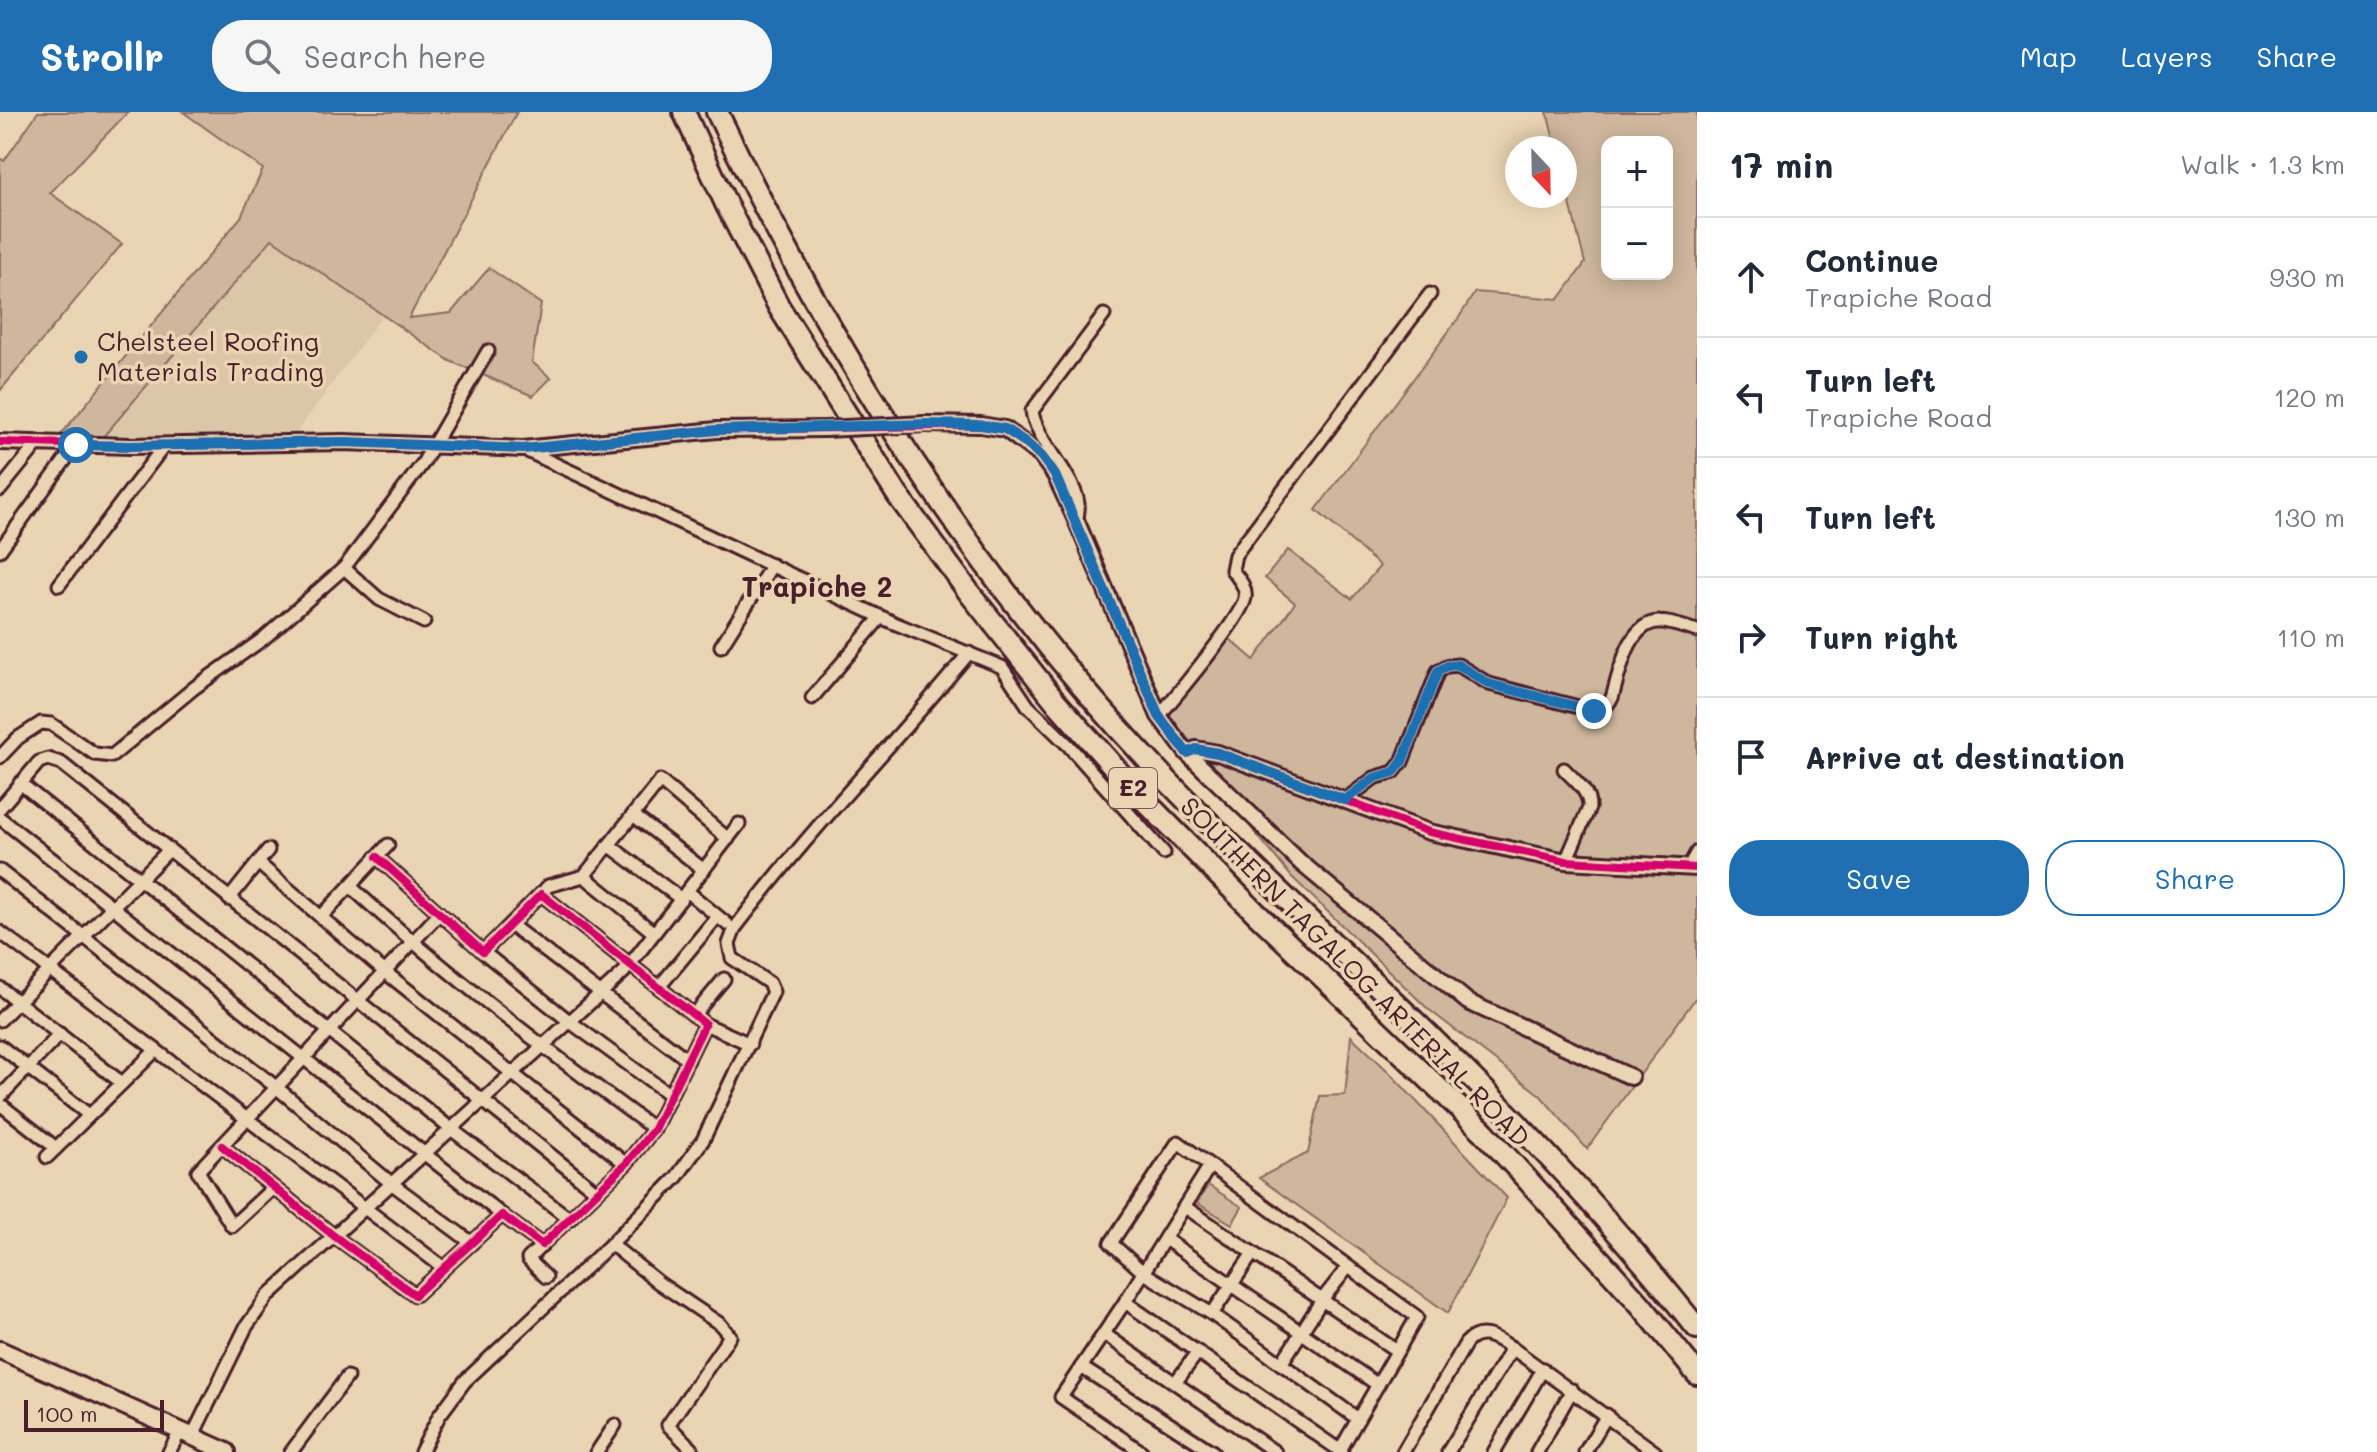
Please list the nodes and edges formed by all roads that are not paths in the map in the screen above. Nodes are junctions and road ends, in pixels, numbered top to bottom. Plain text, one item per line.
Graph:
1 (684, 112) edge
2 (717, 112) edge
3 (1430, 294) dead end
4 (1104, 315) dead end
5 (488, 351) dead end
6 (0, 442) edge
7 (38, 443) junction
8 (76, 445) junction
9 (164, 446) junction
10 (435, 446) junction
11 (523, 449) junction
12 (0, 490) edge
13 (1076, 520) junction
14 (0, 550) edge
15 (772, 565) junction
16 (344, 568) junction
17 (59, 585) dead end
18 (881, 617) junction
19 (424, 622) dead end
20 (1697, 631) edge
21 (721, 646) dead end
22 (969, 653) junction
23 (812, 698) dead end
24 (1159, 716) junction
25 (1187, 753) junction
26 (0, 757) edge
27 (1564, 769) dead end
28 (20, 783) junction
29 (1345, 800) junction
30 (0, 808) edge
31 (633, 815) junction
32 (0, 818) edge
33 (739, 824) dead end
34 (728, 839) junction
35 (388, 845) dead end
36 (609, 845) junction
37 (268, 850) dead end
38 (168, 851) junction
39 (1697, 852) edge
40 (1164, 853) dead end
41 (377, 857) junction
42 (1566, 861) junction
43 (258, 863) junction
44 (1692, 868) edge
45 (704, 870) junction
46 (0, 871) edge
47 (584, 876) junction
48 (141, 878) junction
49 (350, 886) junction
50 (541, 894) junction
51 (684, 895) junction
52 (229, 899) junction
53 (112, 907) junction
54 (439, 914) junction
55 (321, 917) junction
56 (511, 925) junction
57 (0, 932) edge
58 (654, 933) junction
59 (83, 936) junction
60 (412, 943) junction
61 (483, 952) junction
62 (630, 964) junction
63 (50, 970) junction
64 (385, 972) junction
65 (724, 979) dead end
66 (659, 987) junction
67 (0, 988) edge
68 (600, 994) junction
69 (18, 1002) junction
70 (357, 1002) junction
71 (694, 1015) junction
72 (0, 1020) edge
73 (569, 1021) junction
74 (705, 1024) junction
75 (330, 1030) junction
76 (60, 1034) junction
77 (750, 1044) junction
78 (0, 1046) edge
79 (542, 1046) junction
80 (156, 1050) junction
81 (305, 1057) junction
82 (688, 1060) junction
83 (28, 1068) junction
84 (511, 1074) junction
85 (1631, 1077) dead end
86 (122, 1083) junction
87 (276, 1087) junction
88 (670, 1095) junction
89 (0, 1097) edge
90 (483, 1100) junction
91 (0, 1104) edge
92 (89, 1115) junction
93 (247, 1118) junction
94 (451, 1129) junction
95 (654, 1129) junction
96 (222, 1146) junction
97 (423, 1154) junction
98 (626, 1164) junction
99 (1209, 1167) junction
100 (391, 1183) junction
101 (273, 1188) junction
102 (597, 1192) junction
103 (1185, 1207) junction
104 (363, 1209) junction
105 (502, 1215) junction
106 (570, 1219) junction
107 (334, 1236) junction
108 (1165, 1239) junction
109 (472, 1243) junction
110 (611, 1244) junction
111 (542, 1245) junction
112 (1253, 1253) junction
113 (1348, 1267) junction
114 (444, 1268) junction
115 (1144, 1273) junction
116 (546, 1277) dead end
117 (1231, 1285) junction
118 (1322, 1300) junction
119 (1125, 1302) junction
120 (1212, 1314) junction
121 (1697, 1328) edge
122 (1301, 1332) junction
123 (1104, 1334) junction
124 (1512, 1348) junction
125 (0, 1350) edge
126 (1397, 1351) junction
127 (1198, 1352) junction
128 (1281, 1364) junction
129 (1081, 1367) junction
130 (1543, 1369) junction
131 (1697, 1374) edge
132 (347, 1377) dead end
133 (1175, 1383) junction
134 (1378, 1385) junction
135 (1572, 1390) junction
136 (1607, 1415) junction
137 (1358, 1419) junction
138 (615, 1425) dead end
139 (186, 1434) junction
140 (1340, 1451) edge
141 (169, 1452) edge
142 (227, 1452) edge
143 (291, 1452) edge
144 (421, 1452) edge
145 (597, 1452) edge
146 (690, 1452) edge
147 (1142, 1452) edge
148 (1213, 1452) edge
149 (1275, 1452) edge
150 (1403, 1452) edge
151 (1448, 1452) edge
152 (1494, 1452) edge
153 (1537, 1452) edge
154 (1585, 1452) edge
155 (1655, 1452) edge

1 - 131 highway, SOUTHERN TAGALOG ARTERIAL ROAD / E2
2 - 121 highway, SOUTHERN TAGALOG ARTERIAL ROAD / E2
3 - 24 street
4 - 13 street
5 - 10 street
6 - 7 street
7 - 8 street
7 - 12 street
8 - 9 street
8 - 14 street
9 - 10 street
9 - 17 street
10 - 11 street
10 - 16 street
11 - 13 street, bridge
11 - 15 street
13 - 24 street
15 - 18 street
15 - 21 street
16 - 19 street
16 - 26 street
18 - 22 street
18 - 23 street
20 - 29 street
22 - 40 street
22 - 77 street
24 - 25 street
25 - 29 street
25 - 85 street
27 - 42 street
28 - 30 street
28 - 38 street
28 - 48 street
29 - 42 street
31 - 34 street
31 - 36 street
31 - 45 street
32 - 53 street
33 - 34 street
34 - 45 street
35 - 41 street
36 - 47 street
36 - 51 street
37 - 43 street
38 - 48 street
38 - 52 street
39 - 44 street
41 - 49 street
41 - 54 street
42 - 44 street
43 - 52 street
43 - 55 street
45 - 51 street
46 - 59 street
47 - 50 street
47 - 58 street
48 - 53 street
48 - 75 street
49 - 55 street
49 - 60 street
50 - 56 street
50 - 62 street
51 - 58 street
51 - 66 street
52 - 70 street
53 - 59 street
53 - 81 street
54 - 60 street
54 - 61 street
55 - 64 street
56 - 61 street
56 - 68 street
57 - 63 street
58 - 62 street
59 - 63 street
59 - 87 street
60 - 64 street
60 - 79 street
61 - 73 street
62 - 66 street
62 - 68 street
63 - 69 street
63 - 80 street
64 - 70 street
64 - 84 street
65 - 71 street
66 - 71 street
67 - 69 street
68 - 73 street
68 - 82 street
69 - 72 street
69 - 76 street
70 - 75 street
70 - 90 street
71 - 74 street
73 - 79 street
73 - 88 street
74 - 77 street
74 - 82 street
75 - 81 street
75 - 94 street
76 - 83 street
76 - 86 street
77 - 110 street
78 - 83 street
79 - 84 street
79 - 95 street
80 - 86 street
80 - 93 street
81 - 87 street
81 - 97 street
82 - 88 street
83 - 89 street
83 - 92 street
84 - 90 street
84 - 98 street
86 - 92 street
87 - 93 street
87 - 100 street
88 - 95 street
90 - 94 street
90 - 102 street
91 - 92 street
93 - 96 street
93 - 104 street
94 - 97 street
94 - 106 street
95 - 98 street
96 - 101 street
96 - 101 street
97 - 100 street
97 - 105 street
98 - 102 street
99 - 103 street
99 - 113 street
99 - 115 street
100 - 104 street
100 - 109 street
101 - 107 street
102 - 106 street
103 - 108 street
103 - 112 street
104 - 107 street
104 - 114 street
105 - 109 street
105 - 111 street
106 - 111 street
107 - 114 street
107 - 139 street
108 - 115 street
108 - 117 street
109 - 114 street
110 - 144 street
110 - 146 street
111 - 116 street
112 - 117 street
112 - 118 street
113 - 118 street
113 - 126 street
115 - 119 street
115 - 120 street
117 - 120 street
117 - 122 street
118 - 122 street
118 - 126 street
119 - 123 street
119 - 127 street
120 - 128 street
122 - 128 street
122 - 134 street
123 - 129 street
123 - 133 street
124 - 130 street
124 - 150 street
124 - 151 street
125 - 139 main road
126 - 134 street
127 - 133 street
127 - 140 street
128 - 137 street
129 - 147 street
129 - 148 street
130 - 135 street
130 - 152 street
132 - 143 street
133 - 149 street
134 - 137 street
135 - 136 street
135 - 153 street
136 - 154 street
136 - 155 street
137 - 140 street
138 - 145 street
139 - 141 street
139 - 142 main road

